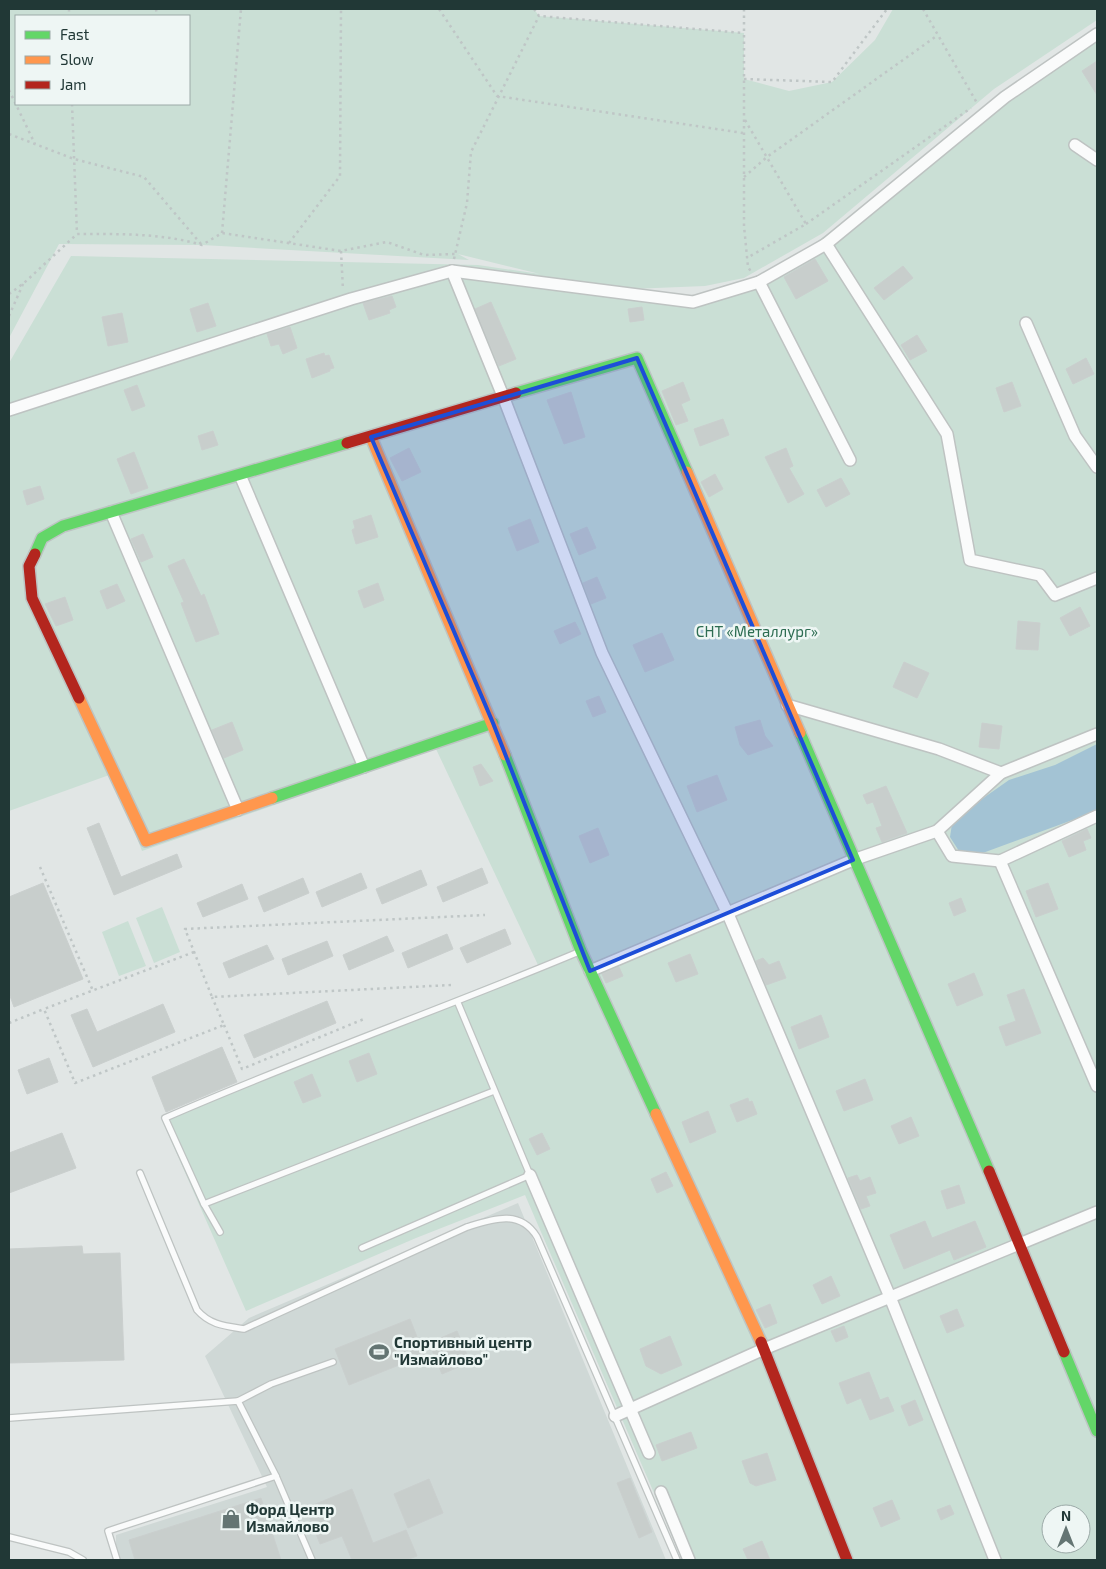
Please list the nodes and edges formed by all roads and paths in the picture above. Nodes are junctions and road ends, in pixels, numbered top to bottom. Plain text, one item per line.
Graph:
1 (241, 9) edge
2 (341, 9) edge
3 (439, 9) edge
4 (534, 9) edge
5 (744, 9) edge
6 (887, 9) edge
7 (923, 9) edge
8 (539, 16) junction
9 (744, 33) junction
10 (1097, 34) edge
11 (938, 35) junction
12 (744, 79) junction
13 (9, 90) edge
14 (497, 96) junction
15 (15, 102) edge
16 (16, 105) edge
17 (72, 105) edge
18 (745, 119) junction
19 (743, 133) junction
20 (9, 134) edge
21 (1075, 145) dead end
22 (36, 146) junction
23 (767, 157) junction
24 (74, 159) junction
25 (1097, 160) edge
26 (743, 178) junction
27 (806, 224) junction
28 (222, 233) junction
29 (77, 234) junction
30 (289, 243) junction
31 (826, 244) junction
32 (202, 245) junction
33 (341, 251) junction
34 (452, 271) junction
35 (759, 282) junction
36 (24, 283) junction
37 (9, 294) edge
38 (344, 301) junction
39 (9, 316) edge
40 (1026, 323) dead end
41 (504, 396) junction
42 (9, 410) edge
43 (371, 437) junction
44 (850, 460) dead end
45 (1097, 467) edge
46 (240, 475) junction
47 (111, 512) junction
48 (1097, 578) edge
49 (787, 705) junction
50 (493, 723) junction
51 (1097, 734) edge
52 (364, 767) junction
53 (1001, 773) junction
54 (238, 810) junction
55 (1097, 816) edge
56 (938, 831) junction
57 (853, 860) junction
58 (1000, 861) junction
59 (40, 866) dead end
60 (728, 914) junction
61 (485, 915) dead end
62 (581, 951) junction
63 (194, 952) junction
64 (590, 971) junction
65 (452, 985) dead end
66 (93, 991) junction
67 (212, 996) junction
68 (458, 1002) junction
69 (44, 1009) junction
70 (364, 1018) dead end
71 (9, 1023) edge
72 (224, 1024) junction
73 (1097, 1086) edge
74 (494, 1091) junction
75 (140, 1173) dead end
76 (530, 1175) junction
77 (204, 1204) junction
78 (1097, 1212) edge
79 (220, 1232) dead end
80 (1019, 1244) junction
81 (362, 1248) dead end
82 (890, 1297) junction
83 (764, 1349) junction
84 (333, 1362) dead end
85 (238, 1401) junction
86 (630, 1410) junction
87 (614, 1416) junction
88 (9, 1418) edge
89 (1097, 1431) edge
90 (650, 1453) dead end
91 (276, 1476) junction
92 (661, 1492) dead end
93 (9, 1538) edge
94 (83, 1560) edge
95 (117, 1560) edge
96 (312, 1560) edge
97 (677, 1560) edge
98 (689, 1560) edge
99 (847, 1560) edge
100 (995, 1560) edge

1 - 28 path
2 - 30 path
3 - 14 path
4 - 8 path
5 - 9 path
6 - 12 path
7 - 11 path
8 - 9 path
8 - 14 path
9 - 12 path
10 - 31 street
11 - 23 path
11 - 27 path
12 - 18 path
13 - 15 path
14 - 19 path
14 - 33 path
16 - 22 path
17 - 24 path
18 - 19 path
18 - 23 path
19 - 26 path
20 - 22 path
21 - 25 street
22 - 24 path
23 - 26 path
23 - 27 path
24 - 29 path
24 - 32 path
26 - 27 path
28 - 30 path
28 - 32 path
29 - 32 path
29 - 36 path
30 - 33 path
31 - 35 street
31 - 48 street
33 - 38 path
34 - 35 street
34 - 38 street
34 - 41 street
35 - 44 street
36 - 37 path
36 - 39 path
38 - 42 street
40 - 45 street
41 - 43 street
41 - 49 street
41 - 60 street
43 - 46 street
43 - 50 street
46 - 47 street
46 - 52 street
47 - 54 street
47 - 54 street
49 - 53 street
49 - 57 street
50 - 52 street
50 - 62 street
51 - 53 street
52 - 54 street
53 - 56 street
55 - 58 street
56 - 57 street
56 - 58 street
57 - 60 street
57 - 80 street
58 - 73 street
59 - 66 path
60 - 64 street
60 - 82 street
61 - 63 path
62 - 64 street
62 - 68 lane
63 - 66 path
63 - 67 path
64 - 83 street
65 - 67 path
66 - 69 path
67 - 72 path
68 - 74 lane
68 - 77 lane
69 - 71 path
69 - 72 path
70 - 72 path
74 - 76 lane
74 - 77 lane
75 - 87 lane
76 - 81 lane
76 - 86 street
77 - 79 lane
78 - 80 street
80 - 82 street
80 - 89 street
82 - 83 street
82 - 100 street
83 - 86 street
83 - 99 street
84 - 85 lane
85 - 88 lane
85 - 91 lane
86 - 87 street
86 - 90 street
87 - 97 lane
91 - 95 lane
91 - 96 lane
92 - 98 street
93 - 94 lane

